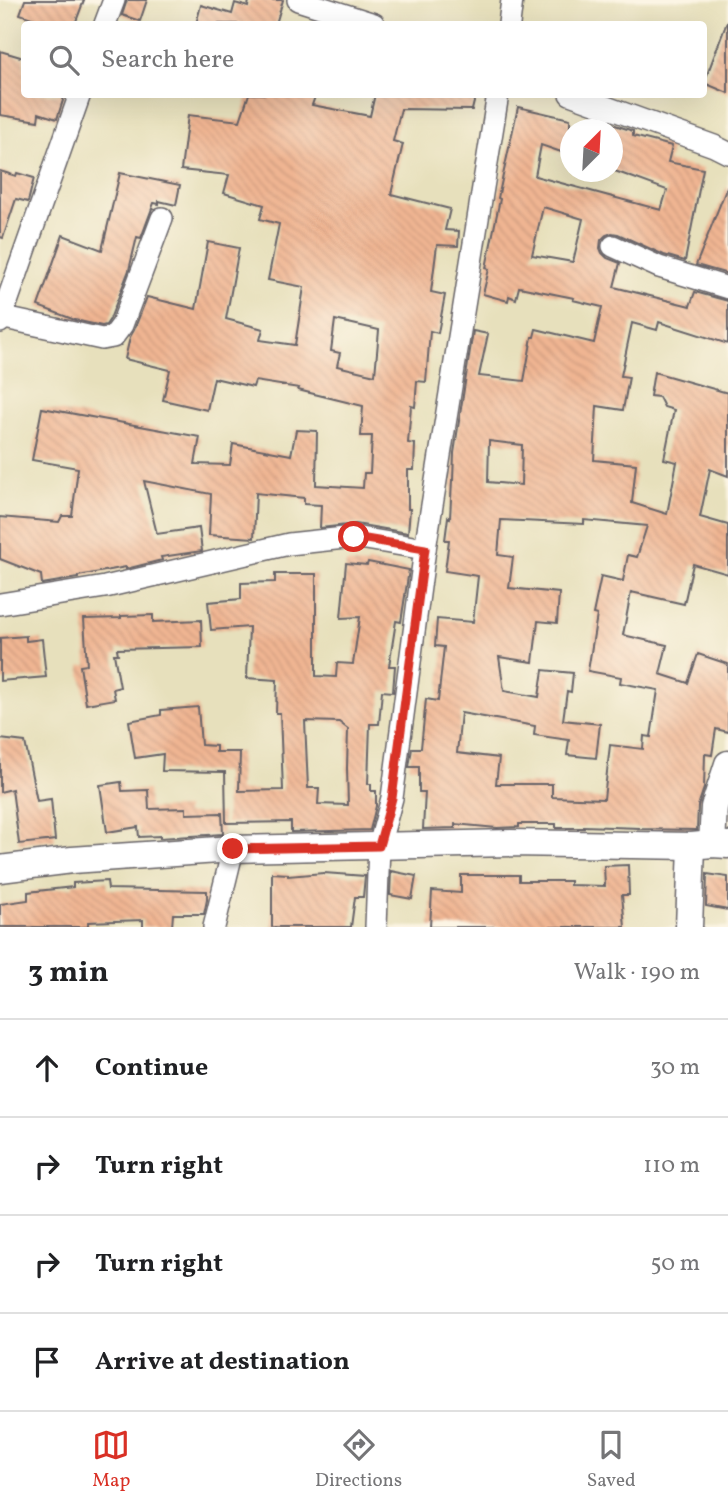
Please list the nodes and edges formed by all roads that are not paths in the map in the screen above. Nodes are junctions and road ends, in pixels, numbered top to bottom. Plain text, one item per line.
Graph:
1 (114, 0) edge
2 (298, 0) edge
3 (512, 0) edge
4 (106, 21) edge
5 (364, 21) edge
6 (509, 21) edge
7 (79, 98) edge
8 (497, 98) edge
9 (581, 98) edge
10 (728, 153) edge
11 (162, 218) dead end
12 (613, 246) dead end
13 (728, 288) edge
14 (0, 319) edge
15 (425, 549) junction
16 (0, 604) edge
17 (728, 764) edge
18 (711, 845) edge
19 (379, 846) junction
20 (233, 849) junction
21 (0, 869) edge
22 (214, 927) edge
23 (376, 927) edge
24 (689, 927) edge

1 - 4 street
2 - 5 street
3 - 6 street
7 - 14 street
8 - 15 street
9 - 10 street
11 - 14 street
12 - 13 street
15 - 16 street
15 - 19 street
17 - 18 street
18 - 19 street
18 - 24 street
19 - 20 street
19 - 23 street
20 - 21 street
20 - 22 street

